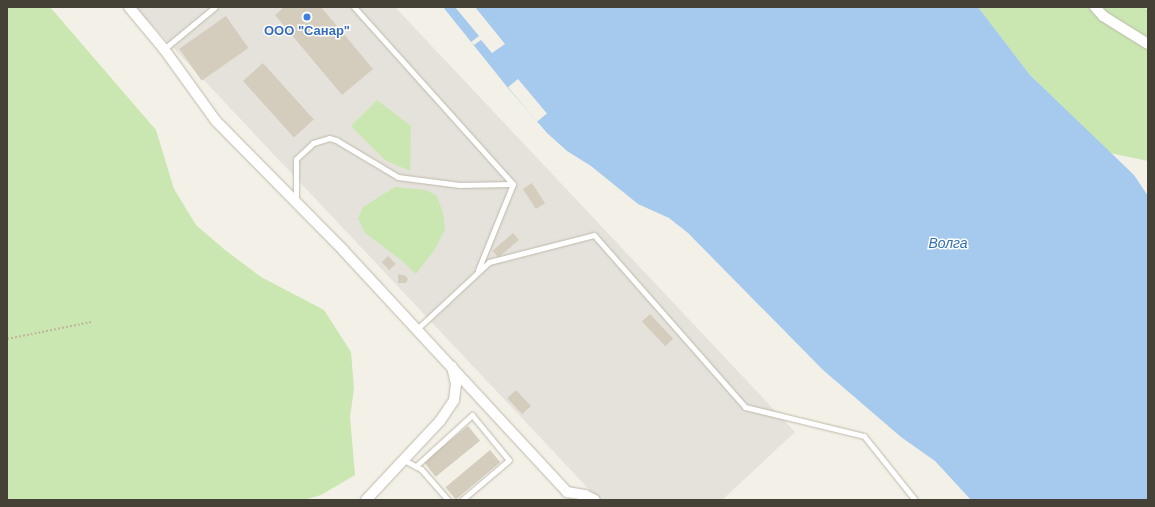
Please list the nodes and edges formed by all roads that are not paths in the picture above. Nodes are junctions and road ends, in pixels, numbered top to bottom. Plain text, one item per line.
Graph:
1 (129, 7) edge
2 (215, 7) edge
3 (354, 7) edge
4 (1095, 7) edge
5 (1148, 44) edge
6 (164, 49) junction
7 (513, 184) junction
8 (296, 202) junction
9 (477, 273) junction
10 (417, 329) junction
11 (452, 366) junction
12 (404, 460) junction
13 (416, 466) junction
14 (570, 496) edge
15 (366, 500) edge
16 (448, 500) edge
17 (462, 500) edge
18 (595, 500) edge
19 (915, 500) edge

1 - 6 street
2 - 6 lane
3 - 7 lane
4 - 5 street
6 - 8 street
7 - 8 lane
7 - 9 lane
8 - 10 street
9 - 10 lane
9 - 19 lane
10 - 11 street
11 - 12 street
11 - 14 street
12 - 13 lane
12 - 15 street
13 - 16 lane
13 - 17 lane
14 - 18 street

